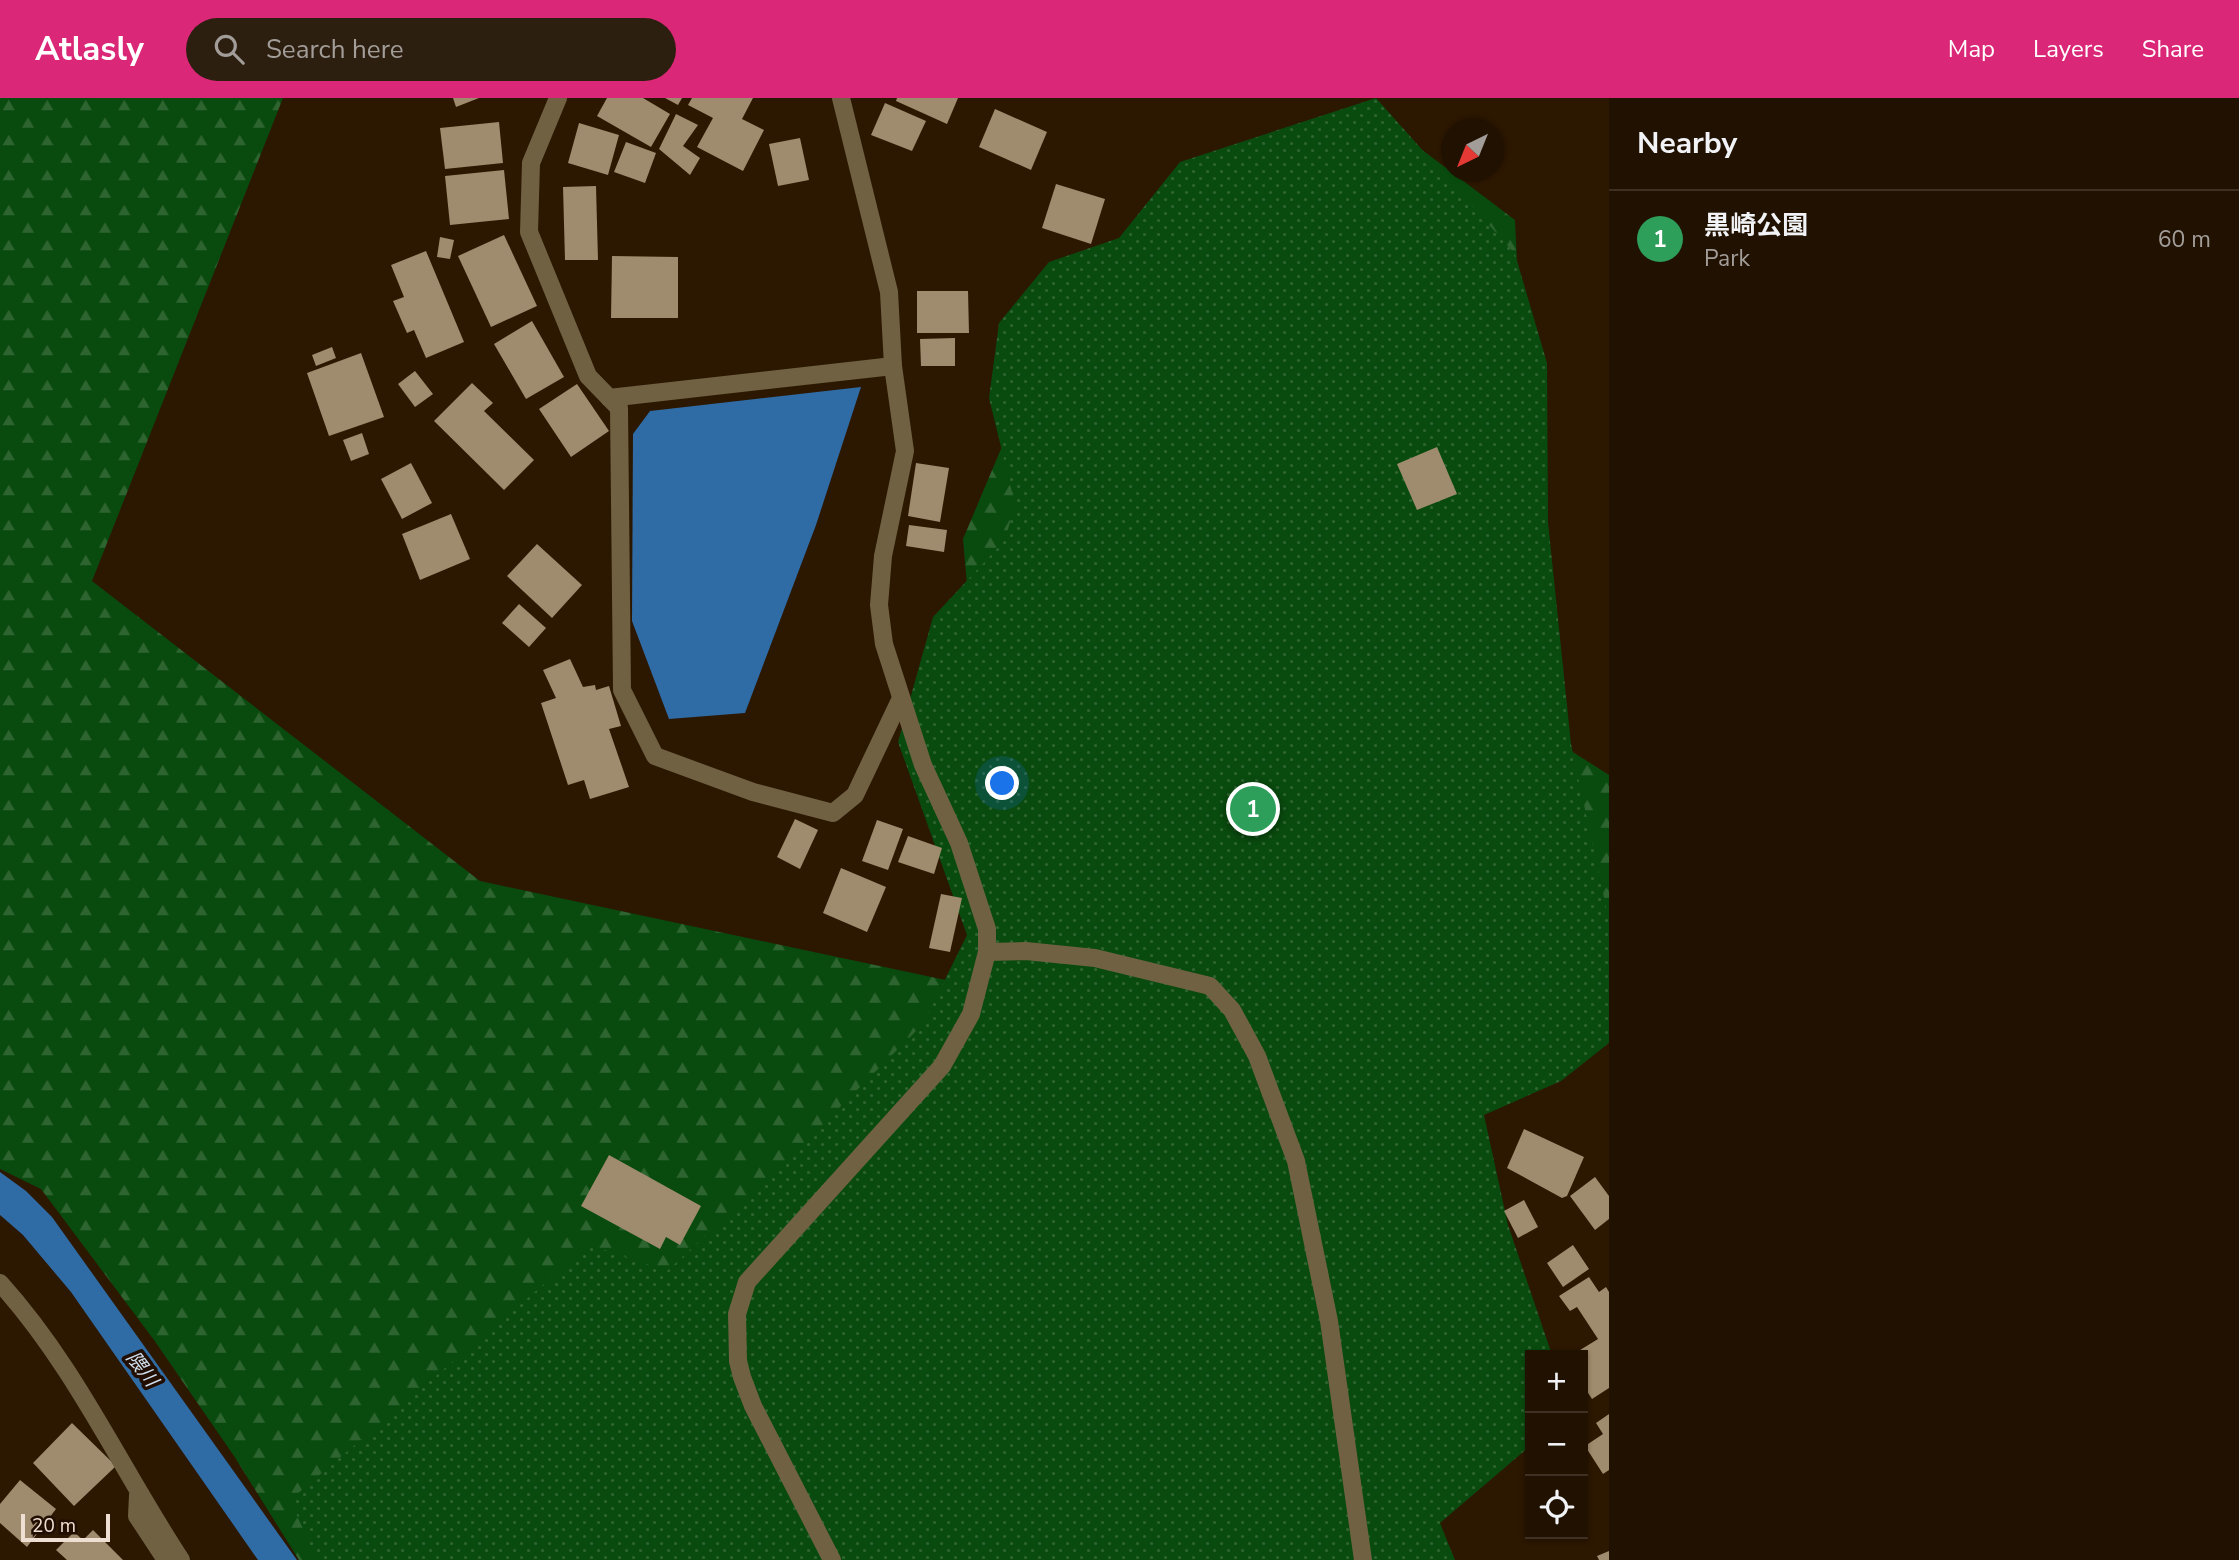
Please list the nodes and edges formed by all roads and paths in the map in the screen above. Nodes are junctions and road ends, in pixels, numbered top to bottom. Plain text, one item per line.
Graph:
1 (558, 98) edge
2 (841, 98) edge
3 (893, 366) junction
4 (609, 398) junction
5 (901, 698) junction
6 (987, 952) junction
7 (0, 1283) edge
8 (138, 1495) junction
9 (166, 1560) edge
10 (181, 1560) edge
11 (832, 1560) edge
12 (1363, 1560) edge

1 - 4 street
2 - 3 street
3 - 4 street
3 - 5 street
4 - 5 street
5 - 6 street
6 - 11 street
6 - 12 street
7 - 8 street
8 - 9 street
8 - 10 street

